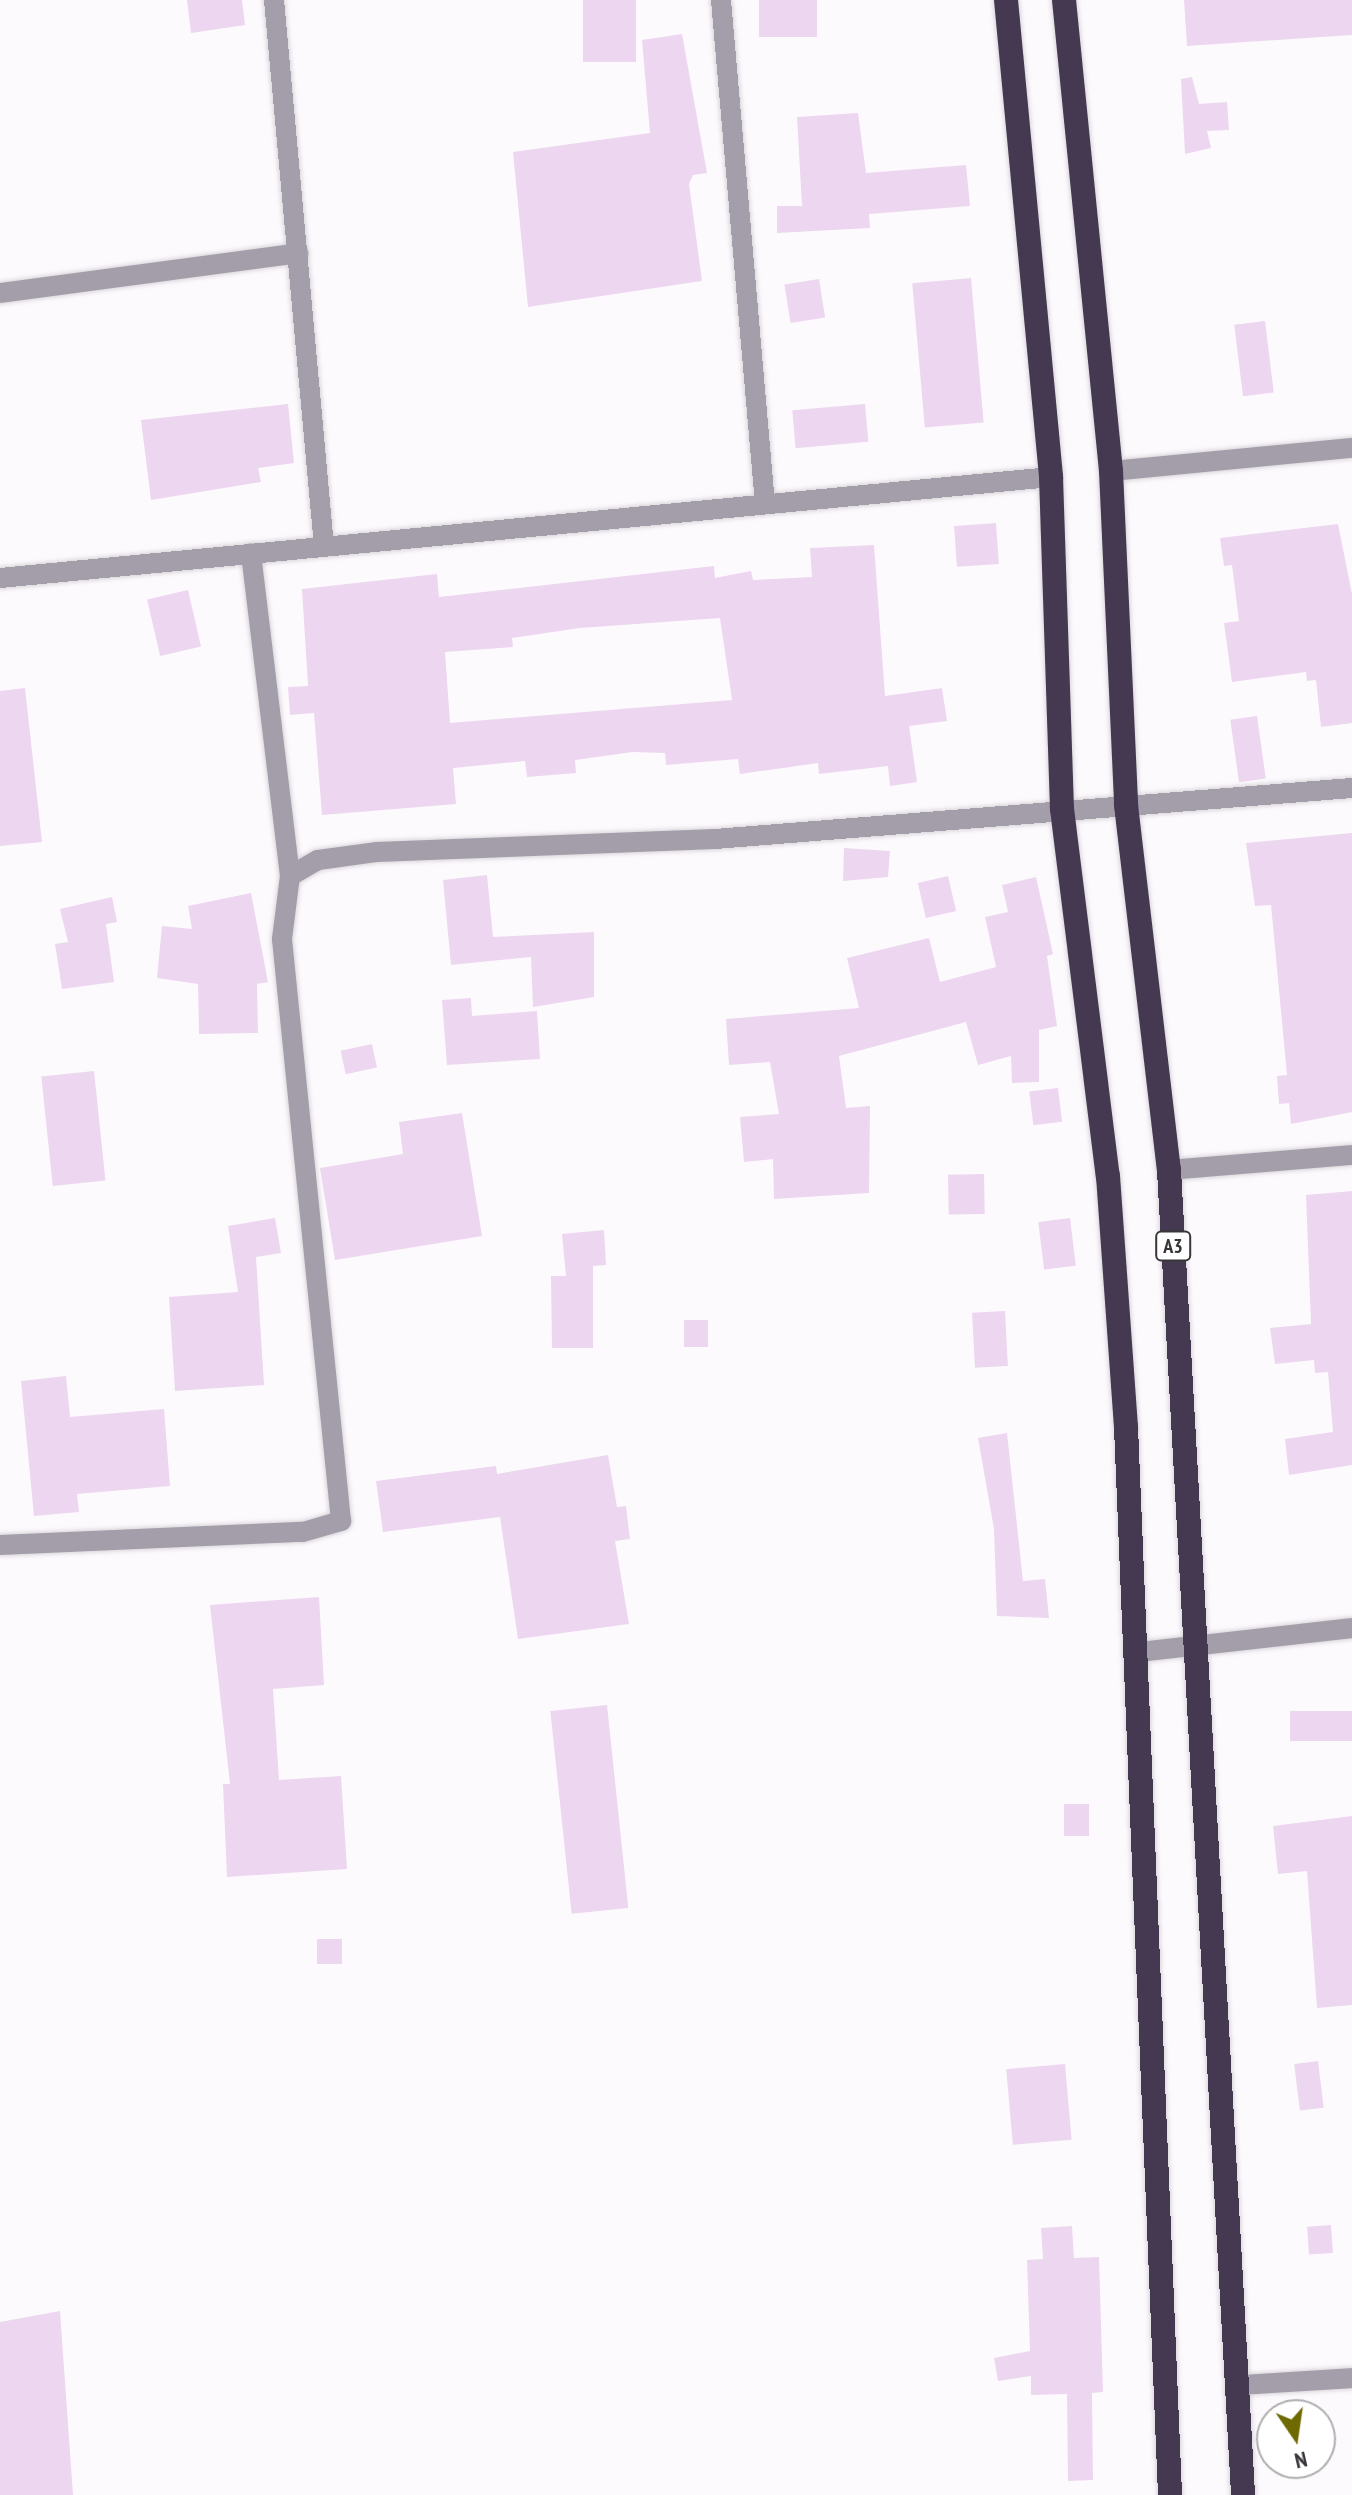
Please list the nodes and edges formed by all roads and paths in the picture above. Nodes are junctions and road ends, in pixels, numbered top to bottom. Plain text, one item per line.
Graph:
1 (274, 0) edge
2 (721, 0) edge
3 (1006, 0) edge
4 (1064, 0) edge
5 (298, 253) junction
6 (0, 293) edge
7 (1352, 448) edge
8 (1111, 471) junction
9 (1051, 477) junction
10 (765, 504) junction
11 (324, 546) junction
12 (251, 553) junction
13 (0, 578) edge
14 (1352, 788) edge
15 (1126, 805) junction
16 (1062, 809) junction
17 (290, 876) junction
18 (1352, 1155) edge
19 (1169, 1170) junction
20 (0, 1545) edge
21 (1352, 1628) edge
22 (1199, 1649) junction
23 (1139, 1652) junction
24 (1352, 2378) edge
25 (1241, 2385) junction
26 (1170, 2495) edge
27 (1243, 2495) edge

1 - 5 street
2 - 10 street
3 - 9 highway
4 - 8 highway, A3
5 - 6 street
5 - 11 street
7 - 8 street
8 - 15 highway, A3
9 - 10 street
9 - 16 highway
10 - 11 street
11 - 12 street
12 - 13 street
12 - 17 street
14 - 15 street
15 - 16 street
15 - 19 highway, A3
16 - 17 street
16 - 23 highway
17 - 20 street
18 - 19 street
19 - 22 highway, A3
21 - 22 street
22 - 23 street
22 - 25 highway, A3
23 - 26 highway
24 - 25 street
25 - 27 highway, A3

